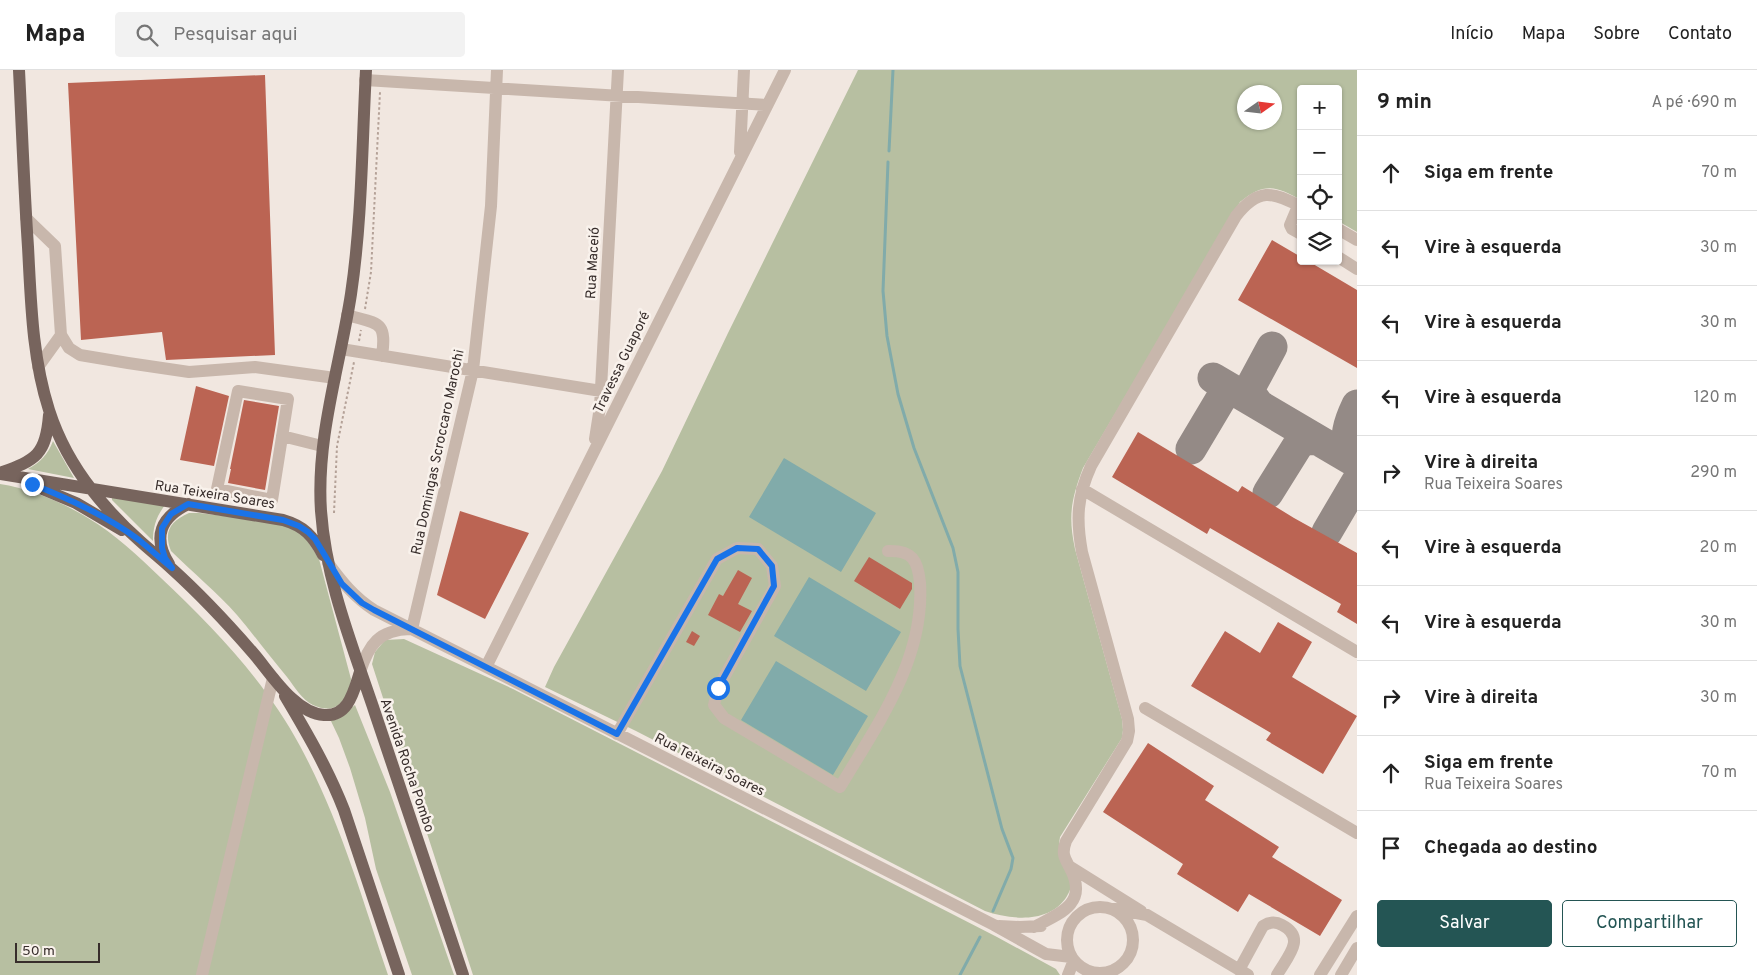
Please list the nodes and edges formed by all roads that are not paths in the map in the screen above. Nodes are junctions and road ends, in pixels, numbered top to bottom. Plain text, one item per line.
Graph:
1 (19, 70) edge
2 (497, 70) edge
3 (618, 70) edge
4 (744, 70) edge
5 (784, 70) edge
6 (366, 75) edge
7 (496, 88) junction
8 (616, 96) junction
9 (742, 104) junction
10 (767, 105) junction
11 (740, 158) junction
12 (1296, 205) edge
13 (26, 218) junction
14 (1342, 231) edge
15 (1297, 232) edge
16 (1357, 240) edge
17 (1342, 260) edge
18 (70, 269) dead end
19 (1357, 269) edge
20 (56, 271) junction
21 (347, 316) junction
22 (61, 334) junction
23 (341, 349) junction
24 (382, 356) junction
25 (38, 368) junction
26 (473, 370) junction
27 (335, 378) junction
28 (601, 391) junction
29 (600, 407) junction
30 (615, 407) junction
31 (50, 412) junction
32 (282, 436) junction
33 (322, 446) junction
34 (591, 457) junction
35 (0, 474) edge
36 (91, 488) junction
37 (1082, 489) junction
38 (188, 504) junction
39 (138, 540) junction
40 (888, 551) dead end
41 (328, 563) junction
42 (172, 568) junction
43 (412, 629) junction
44 (1357, 652) edge
45 (486, 667) junction
46 (360, 672) junction
47 (276, 681) junction
48 (1145, 708) dead end
49 (617, 734) junction
50 (1357, 833) edge
51 (1069, 866) junction
52 (1106, 908) junction
53 (1079, 915) junction
54 (1147, 915) junction
55 (1357, 916) edge
56 (994, 925) junction
57 (1034, 927) junction
58 (1357, 948) edge
59 (1072, 958) junction
60 (1244, 972) edge
61 (1095, 973) edge
62 (202, 975) edge
63 (399, 975) edge
64 (463, 975) edge
65 (1068, 975) edge
66 (1277, 975) edge
67 (1320, 975) edge
68 (1341, 975) edge

1 - 13 main road
2 - 7 street, Rua Domingas Scroccaro Marochi
3 - 8 street, Rua Maceió
4 - 9 street
5 - 10 street, Travessa Guaporé
6 - 7 street
6 - 21 main road
7 - 8 street
7 - 26 street, Rua Domingas Scroccaro Marochi
8 - 9 street
8 - 28 street, Rua Maceió
9 - 10 street
9 - 11 street
10 - 11 street, Travessa Guaporé
11 - 30 street, Travessa Guaporé
12 - 15 street
12 - 37 street
13 - 20 street
13 - 25 main road
14 - 16 street
17 - 19 street
18 - 20 street
20 - 22 street
21 - 23 main road
21 - 24 street
22 - 25 street
22 - 27 street
23 - 24 street
23 - 27 main road
24 - 26 street
25 - 31 main road
26 - 28 street
26 - 43 street, Rua Domingas Scroccaro Marochi
27 - 33 main road
28 - 29 street, Rua Maceió
28 - 30 street
29 - 30 street
29 - 34 street, Rua Maceió
30 - 34 street, Travessa Guaporé
31 - 35 main road
31 - 36 main road
32 - 32 street
32 - 33 street
33 - 41 main road
34 - 45 street, Travessa Guaporé
35 - 36 main road, Rua Teixeira Soares
35 - 39 main road
36 - 38 main road, Rua Teixeira Soares
36 - 39 main road
37 - 44 street
37 - 51 street
38 - 41 main road, Rua Teixeira Soares
38 - 42 main road
39 - 42 main road
40 - 49 street
41 - 43 street, Rua Teixeira Soares
41 - 46 main road, Avenida Rocha Pombo
42 - 47 main road
43 - 45 street, Rua Teixeira Soares
43 - 46 street
45 - 49 street, Rua Teixeira Soares
46 - 47 main road
46 - 64 main road, Avenida Rocha Pombo
47 - 62 street
47 - 63 main road
48 - 50 street
49 - 56 street, Rua Teixeira Soares
51 - 54 street
51 - 57 street
52 - 53 street
52 - 54 street
52 - 61 street
53 - 57 street, Rua Teixeira Soares
53 - 59 street
54 - 60 street
55 - 67 street
56 - 57 street, Rua Teixeira Soares
56 - 59 street, Rua Teixeira Soares
58 - 68 street
59 - 61 street
59 - 65 street
60 - 66 street

